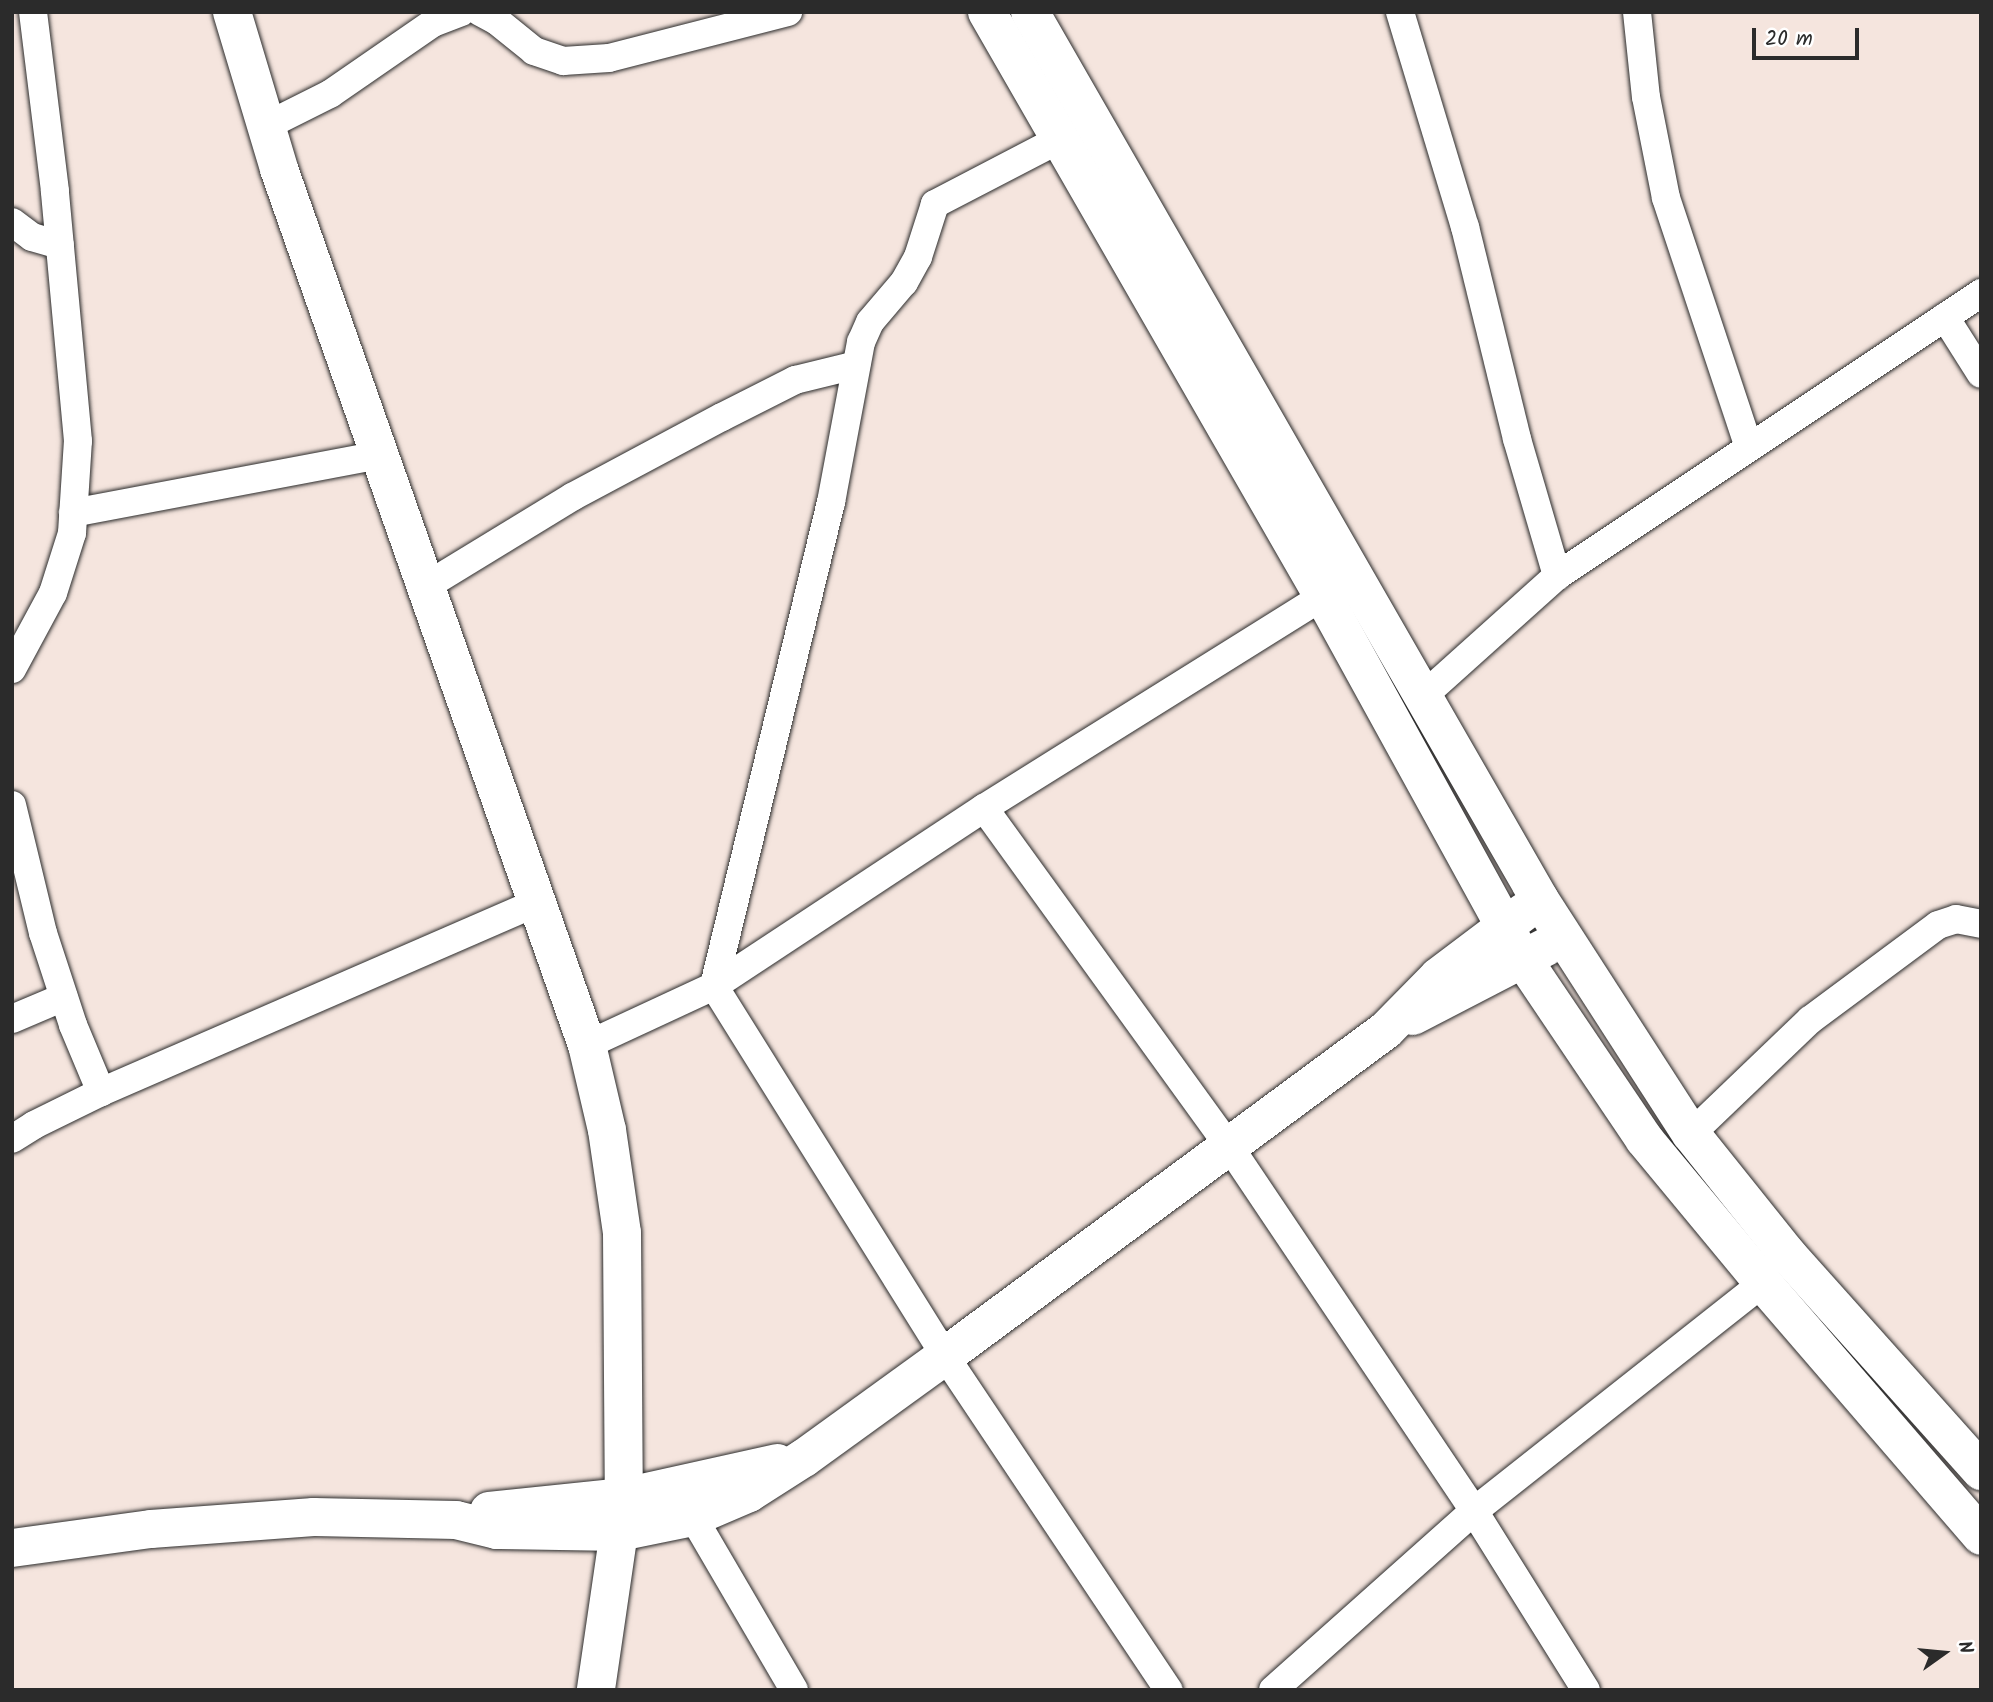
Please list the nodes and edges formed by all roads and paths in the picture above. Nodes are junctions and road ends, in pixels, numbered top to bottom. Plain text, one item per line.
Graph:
1 (33, 12) edge
2 (232, 12) edge
3 (461, 12) edge
4 (480, 12) edge
5 (788, 12) edge
6 (987, 12) edge
7 (1030, 12) edge
8 (1400, 12) edge
9 (1637, 12) edge
10 (266, 126) junction
11 (1058, 141) junction
12 (12, 222) edge
13 (60, 245) junction
14 (1981, 293) edge
15 (1945, 317) junction
16 (856, 365) junction
17 (1981, 374) edge
18 (1749, 447) junction
19 (381, 455) junction
20 (73, 513) junction
21 (1557, 576) junction
22 (428, 585) junction
23 (1323, 596) junction
24 (12, 669) edge
25 (1422, 698) junction
26 (984, 808) junction
27 (13, 815) edge
28 (1540, 901) junction
29 (538, 902) junction
30 (1981, 924) edge
31 (1504, 925) junction
32 (1562, 936) junction
33 (1524, 961) junction
34 (714, 986) junction
35 (64, 997) junction
36 (12, 1019) edge
37 (1386, 1030) junction
38 (587, 1045) junction
39 (101, 1092) junction
40 (1691, 1134) junction
41 (12, 1139) edge
42 (1229, 1146) junction
43 (1763, 1283) junction
44 (945, 1356) junction
45 (804, 1458) junction
46 (1981, 1471) edge
47 (1474, 1511) junction
48 (622, 1514) junction
49 (693, 1517) junction
50 (1981, 1536) edge
51 (12, 1548) edge
52 (596, 1690) edge
53 (794, 1690) edge
54 (1169, 1690) edge
55 (1273, 1690) edge
56 (1586, 1690) edge

1 - 13 street
2 - 10 main road
3 - 10 street
4 - 5 street
6 - 11 main road
7 - 25 main road
8 - 21 street
9 - 18 street
10 - 19 main road
11 - 16 street
11 - 23 main road
12 - 13 street
13 - 20 street
14 - 15 street
15 - 17 street
15 - 18 street
16 - 22 street
16 - 34 street
18 - 21 street
19 - 20 street
19 - 22 main road
20 - 24 street
21 - 25 street
22 - 29 main road
23 - 26 street
23 - 31 main road
25 - 28 main road
26 - 34 street
26 - 42 street
27 - 35 street
28 - 31 main road
28 - 32 main road
29 - 38 main road
29 - 39 street
30 - 40 street
31 - 33 main road
31 - 37 main road
32 - 33 main road
32 - 40 main road
33 - 37 main road
33 - 43 main road
34 - 38 street
34 - 44 street
35 - 36 street
35 - 39 street
37 - 42 main road
38 - 48 main road
39 - 41 street
40 - 46 main road
42 - 44 main road
42 - 47 street
43 - 47 street
43 - 50 main road
44 - 45 main road
44 - 54 street
45 - 48 main road
45 - 49 main road
47 - 55 street
47 - 56 street
48 - 49 main road
48 - 51 main road
48 - 52 main road
49 - 53 street

